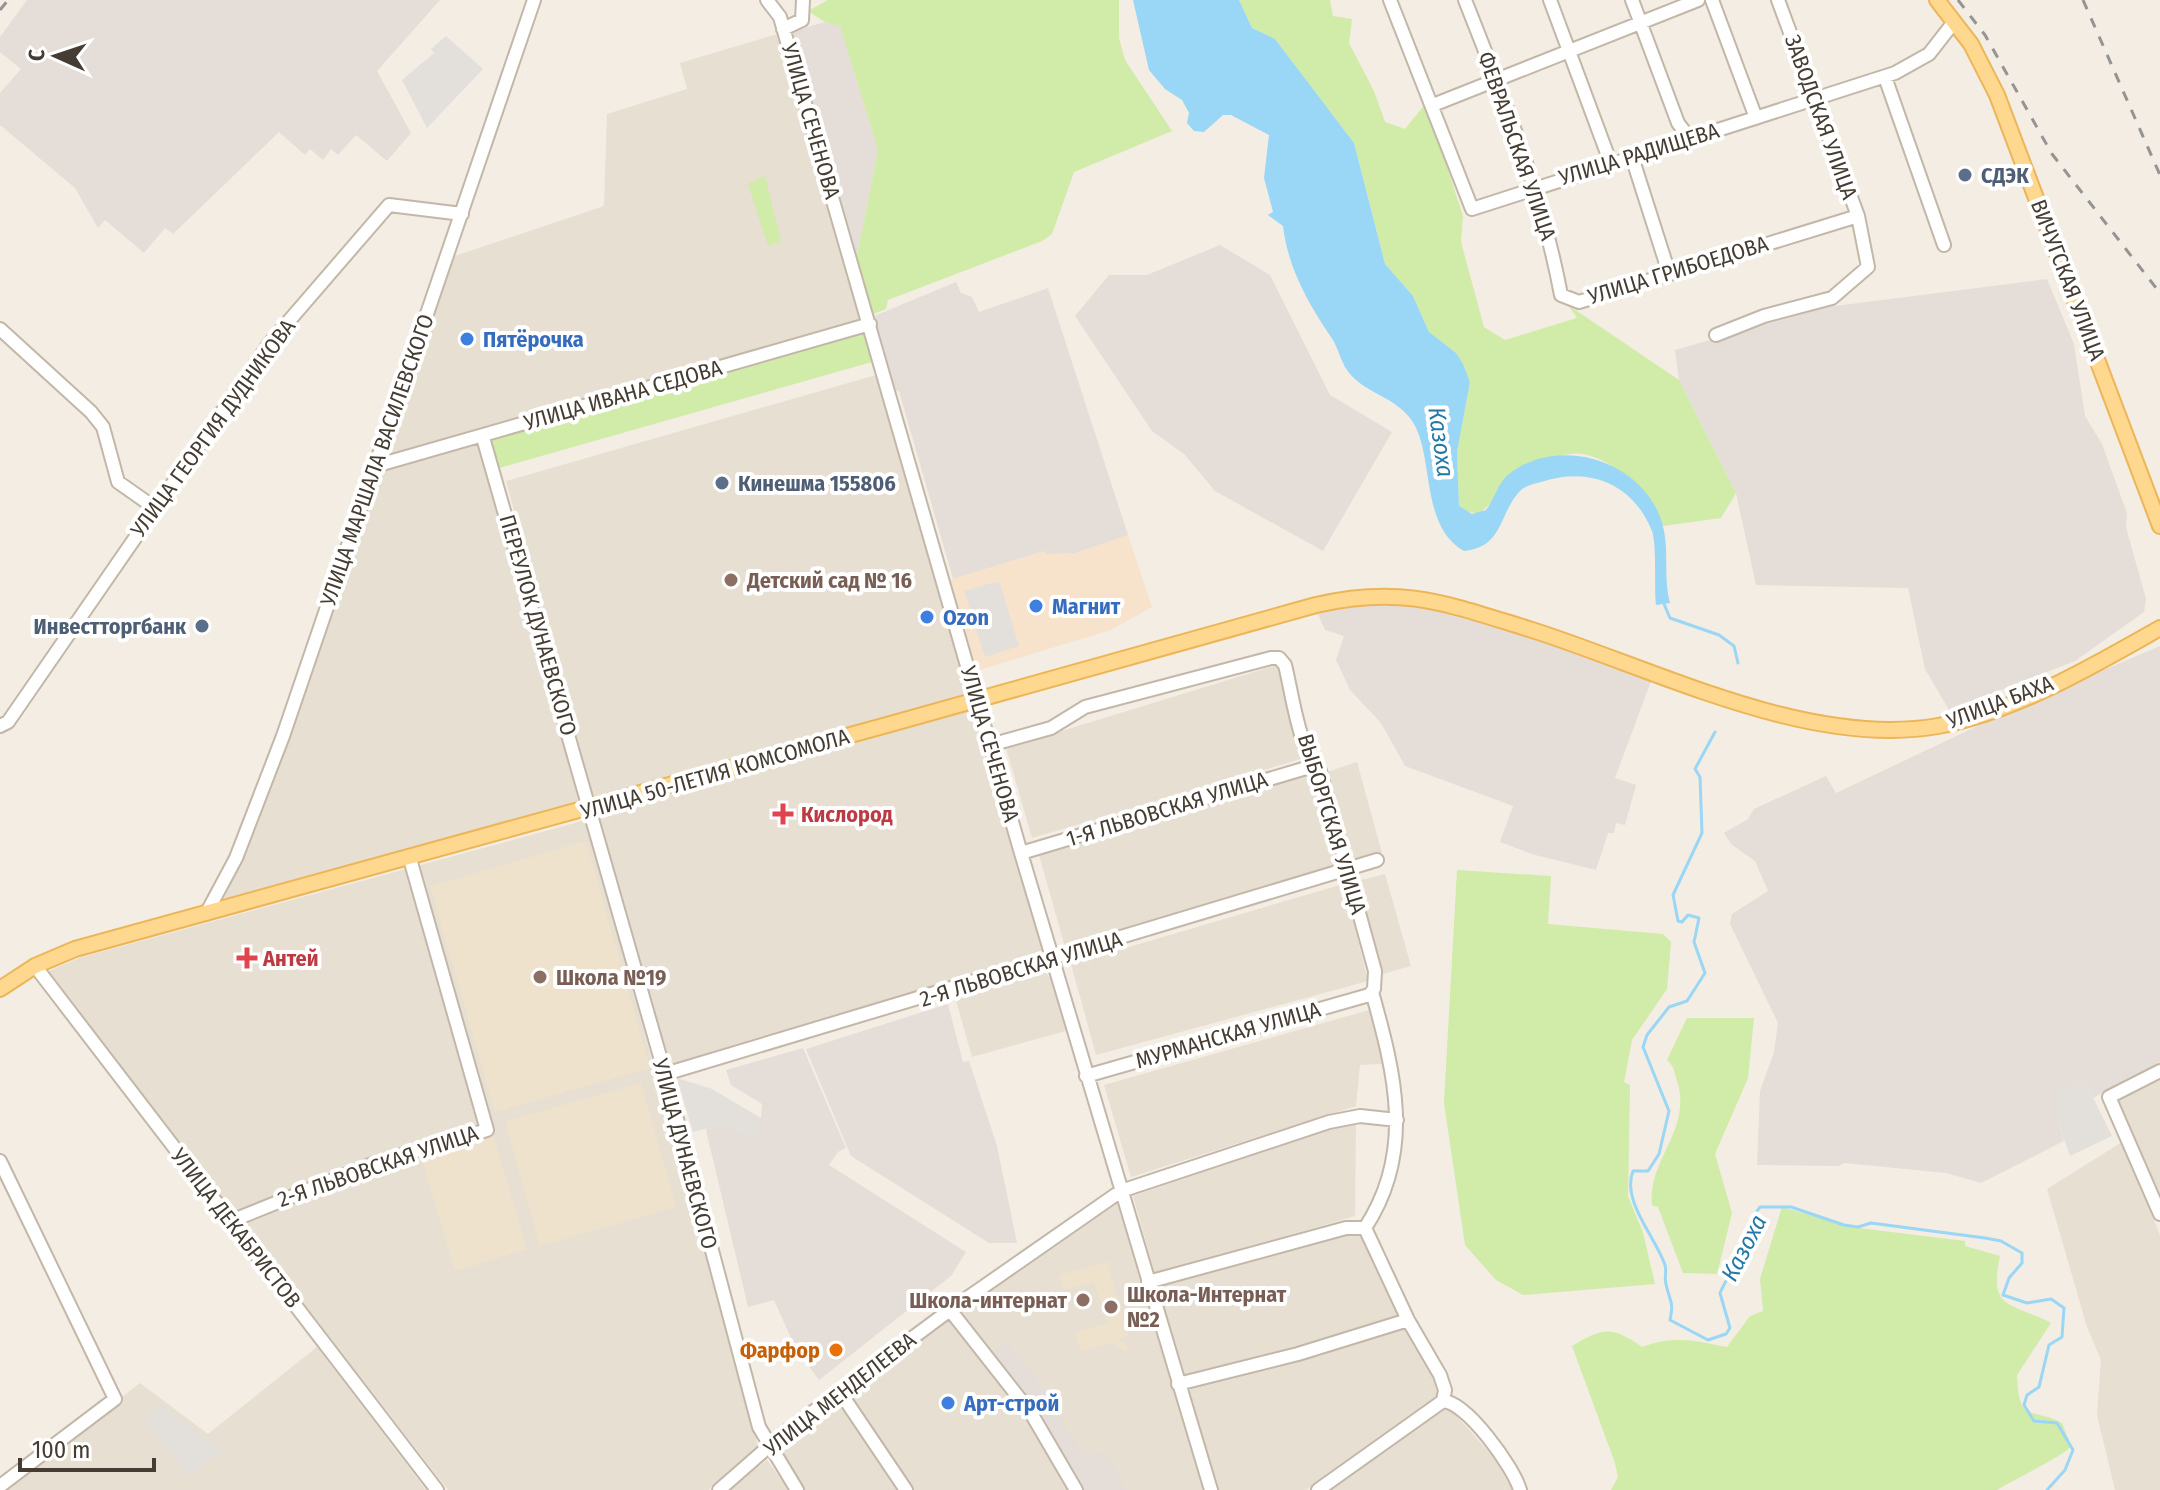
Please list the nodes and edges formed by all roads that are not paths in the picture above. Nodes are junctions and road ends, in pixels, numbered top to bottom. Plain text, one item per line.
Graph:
1 (534, 0) edge
2 (767, 0) edge
3 (803, 0) edge
4 (1390, 0) edge
5 (1465, 0) edge
6 (1550, 0) edge
7 (1632, 0) edge
8 (1698, 0) edge
9 (1712, 0) edge
10 (1778, 0) edge
11 (1937, 0) edge
12 (1642, 22) junction
13 (1954, 22) junction
14 (783, 29) junction
15 (1569, 50) junction
16 (1885, 77) junction
17 (1497, 79) junction
18 (1811, 100) junction
19 (1433, 105) junction
20 (1756, 118) junction
21 (1690, 139) junction
22 (1632, 157) junction
23 (1611, 164) junction
24 (1533, 187) junction
25 (462, 214) junction
26 (1858, 216) junction
27 (1794, 234) joint
28 (1944, 245) dead end
29 (1669, 273) junction
30 (1561, 295) joint
31 (870, 324) junction
32 (0, 329) edge
33 (1716, 335) dead end
34 (484, 441) dead end
35 (375, 466) junction
36 (155, 508) junction
37 (2160, 526) edge
38 (2160, 628) edge
39 (1720, 695) joint
40 (976, 698) junction
41 (4, 724) edge
42 (990, 745) junction
43 (1313, 766) junction
44 (590, 809) junction
45 (1021, 853) junction
46 (410, 859) junction
47 (1377, 860) dead end
48 (1349, 871) junction
49 (206, 914) junction
50 (1052, 960) junction
51 (35, 966) junction
52 (0, 989) edge
53 (1370, 993) junction
54 (2160, 1071) edge
55 (665, 1074) junction
56 (1086, 1076) junction
57 (1397, 1120) junction
58 (0, 1161) edge
59 (1121, 1191) junction
60 (2160, 1214) edge
61 (231, 1221) junction
62 (1365, 1228) junction
63 (1148, 1282) junction
64 (950, 1310) junction
65 (1408, 1320) junction
66 (1178, 1384) junction
67 (840, 1392) junction
68 (1443, 1401) junction
69 (769, 1448) junction
70 (0, 1486) edge
71 (437, 1490) edge
72 (719, 1490) edge
73 (797, 1490) edge
74 (906, 1490) edge
75 (1076, 1490) edge
76 (1211, 1490) edge
77 (1318, 1490) edge
78 (1520, 1490) edge

1 - 25 street, УЛИЦА МАРШАЛА ВАСИЛЕВСКОГО
2 - 14 street, УЛИЦА СЕЧЕНОВА
3 - 14 street
4 - 19 street
5 - 17 street, ФЕВРАЛЬСКАЯ УЛИЦА
6 - 15 street
7 - 12 street
8 - 12 street
9 - 20 street
10 - 18 street, ЗАВОДСКАЯ УЛИЦА
11 - 13 main road, ВИЧУГСКАЯ УЛИЦА
12 - 15 street
12 - 21 street
13 - 16 street
13 - 37 main road, ВИЧУГСКАЯ УЛИЦА
14 - 31 street, УЛИЦА СЕЧЕНОВА
15 - 17 street
15 - 23 street
16 - 18 street
16 - 28 street
17 - 19 street
17 - 24 street, ФЕВРАЛЬСКАЯ УЛИЦА
18 - 20 street, УЛИЦА РАДИЩЕВА
18 - 26 street, ЗАВОДСКАЯ УЛИЦА
19 - 24 street, УЛИЦА РАДИЩЕВА
20 - 21 street, УЛИЦА РАДИЩЕВА
21 - 22 street, УЛИЦА РАДИЩЕВА
22 - 23 street, УЛИЦА РАДИЩЕВА
22 - 29 street
23 - 24 street, УЛИЦА РАДИЩЕВА
24 - 30 street, ФЕВРАЛЬСКАЯ УЛИЦА
25 - 35 street, УЛИЦА МАРШАЛА ВАСИЛЕВСКОГО
25 - 36 street, УЛИЦА ГЕОРГИЯ ДУДНИКОВА
26 - 27 street, ЗАВОДСКАЯ УЛИЦА
26 - 33 street
27 - 29 street, УЛИЦА ГРИБОЕДОВА
29 - 30 street, УЛИЦА ГРИБОЕДОВА
31 - 35 street, УЛИЦА ИВАНА СЕДОВА
31 - 40 street, УЛИЦА СЕЧЕНОВА
32 - 36 street
34 - 44 street, ПЕРЕУЛОК ДУНАЕВСКОГО
35 - 49 street, УЛИЦА МАРШАЛА ВАСИЛЕВСКОГО
36 - 41 street, УЛИЦА ГЕОРГИЯ ДУДНИКОВА
38 - 39 main road, УЛИЦА БАХА
39 - 40 main road, УЛИЦА 50-ЛЕТИЯ КОМСОМОЛА
40 - 42 street, УЛИЦА СЕЧЕНОВА
40 - 44 main road, УЛИЦА 50-ЛЕТИЯ КОМСОМОЛА
42 - 43 street, ВЫБОРГСКАЯ УЛИЦА
42 - 45 street, УЛИЦА СЕЧЕНОВА
43 - 45 street, 1-Я ЛЬВОВСКАЯ УЛИЦА
43 - 48 street, ВЫБОРГСКАЯ УЛИЦА
44 - 46 main road, УЛИЦА 50-ЛЕТИЯ КОМСОМОЛА
44 - 55 street, УЛИЦА ДУНАЕВСКОГО
45 - 50 street, УЛИЦА СЕЧЕНОВА
46 - 49 main road, УЛИЦА 50-ЛЕТИЯ КОМСОМОЛА
46 - 61 street, 2-Я ЛЬВОВСКАЯ УЛИЦА
47 - 48 street, 2-Я ЛЬВОВСКАЯ УЛИЦА
48 - 50 street, 2-Я ЛЬВОВСКАЯ УЛИЦА
48 - 53 street, ВЫБОРГСКАЯ УЛИЦА
49 - 51 main road, УЛИЦА 50-ЛЕТИЯ КОМСОМОЛА
50 - 55 street, 2-Я ЛЬВОВСКАЯ УЛИЦА
50 - 56 street, УЛИЦА СЕЧЕНОВА
51 - 52 main road, УЛИЦА 50-ЛЕТИЯ КОМСОМОЛА
51 - 61 street, УЛИЦА ДЕКАБРИСТОВ
53 - 56 street, МУРМАНСКАЯ УЛИЦА
53 - 57 street, ВЫБОРГСКАЯ УЛИЦА
54 - 60 street
55 - 69 street, УЛИЦА ДУНАЕВСКОГО
56 - 59 street, УЛИЦА СЕЧЕНОВА
57 - 59 street, УЛИЦА МЕНДЕЛЕЕВА
57 - 62 street, ВЫБОРГСКАЯ УЛИЦА
58 - 70 street
59 - 63 street, УЛИЦА СЕЧЕНОВА
59 - 64 street, УЛИЦА МЕНДЕЛЕЕВА
61 - 71 street, УЛИЦА ДЕКАБРИСТОВ
62 - 63 street
62 - 65 street
63 - 66 street, УЛИЦА СЕЧЕНОВА
64 - 67 street, УЛИЦА МЕНДЕЛЕЕВА
64 - 75 street
65 - 66 street
65 - 68 street
66 - 76 street, УЛИЦА СЕЧЕНОВА
67 - 69 street, УЛИЦА МЕНДЕЛЕЕВА
67 - 74 street
68 - 77 street
68 - 78 street
69 - 72 street, УЛИЦА МЕНДЕЛЕЕВА
69 - 73 street, УЛИЦА ДУНАЕВСКОГО

